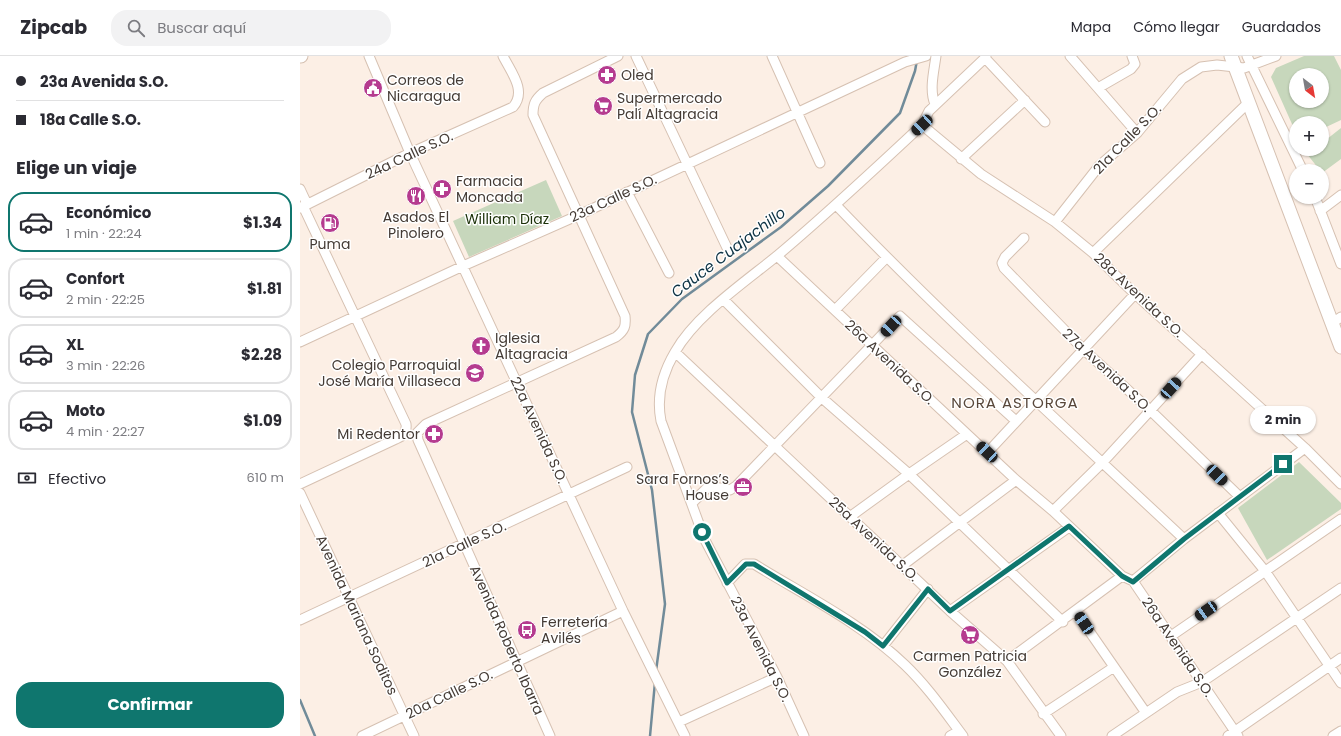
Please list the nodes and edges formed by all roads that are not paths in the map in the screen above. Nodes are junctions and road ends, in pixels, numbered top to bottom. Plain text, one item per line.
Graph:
1 (369, 56) edge
2 (503, 56) edge
3 (618, 56) edge
4 (636, 56) edge
5 (772, 56) edge
6 (926, 56) edge
7 (936, 56) edge
8 (1070, 56) edge
9 (1132, 56) edge
10 (1247, 56) edge
11 (1276, 56) edge
12 (986, 57) edge
13 (906, 60) edge
14 (1233, 62) edge
15 (1251, 66) junction
16 (1098, 88) junction
17 (1025, 100) junction
18 (1249, 102) junction
19 (935, 104) junction
20 (798, 112) junction
21 (1045, 122) dead end
22 (922, 125) junction
23 (1137, 134) junction
24 (410, 153) junction
25 (961, 159) junction
26 (688, 163) junction
27 (820, 163) dead end
28 (1300, 164) edge
29 (300, 189) edge
30 (627, 192) junction
31 (1341, 195) edge
32 (1318, 204) edge
33 (836, 205) junction
34 (303, 206) edge
35 (1320, 211) junction
36 (579, 215) junction
37 (1055, 222) junction
38 (1024, 238) dead end
39 (729, 252) dead end
40 (1093, 253) junction
41 (777, 256) junction
42 (886, 258) junction
43 (1340, 259) edge
44 (463, 266) junction
45 (669, 273) dead end
46 (1135, 294) junction
47 (724, 300) junction
48 (835, 310) junction
49 (356, 315) junction
50 (1336, 320) edge
51 (300, 342) edge
52 (873, 345) junction
53 (1341, 347) edge
54 (1083, 349) junction
55 (675, 352) junction
56 (1202, 354) junction
57 (517, 382) junction
58 (822, 398) junction
59 (1036, 401) junction
60 (1150, 411) junction
61 (1016, 421) junction
62 (967, 434) junction
63 (774, 447) junction
64 (1304, 448) junction
65 (987, 452) junction
66 (1103, 462) junction
67 (627, 467) dead end
68 (909, 474) junction
69 (1016, 480) junction
70 (300, 484) edge
71 (1341, 484) edge
72 (300, 493) edge
73 (569, 495) junction
74 (1240, 497) junction
75 (692, 503) junction
76 (1053, 511) junction
77 (1218, 513) junction
78 (851, 516) junction
79 (1341, 519) edge
80 (959, 523) junction
81 (1069, 526) junction
82 (1184, 539) junction
83 (464, 544) junction
84 (903, 566) junction
85 (1008, 570) junction
86 (1265, 571) junction
87 (1122, 576) junction
88 (1133, 582) junction
89 (727, 583) junction
90 (1341, 588) edge
91 (928, 589) junction
92 (349, 597) junction
93 (623, 611) junction
94 (950, 611) junction
95 (1076, 612) junction
96 (1296, 618) junction
97 (300, 620) edge
98 (1062, 622) junction
99 (1171, 636) junction
100 (883, 646) junction
101 (1341, 658) edge
102 (516, 661) junction
103 (1007, 661) junction
104 (1329, 666) junction
105 (1114, 667) junction
106 (777, 677) junction
107 (1202, 682) junction
108 (1341, 683) edge
109 (1146, 713) junction
110 (1043, 714) junction
111 (404, 716) junction
112 (679, 722) junction
113 (1341, 731) edge
114 (961, 733) edge
115 (1234, 734) edge
116 (362, 736) edge
117 (414, 736) edge
118 (550, 736) edge
119 (685, 736) edge
120 (804, 736) edge
121 (950, 736) edge
122 (1061, 736) edge
123 (1112, 736) edge
124 (1333, 736) edge

1 - 24 street, 22a Avenida S.O.
2 - 24 street, 24a Calle S.O.
3 - 36 street
4 - 26 street
5 - 20 street
6 - 13 street, 23a Calle S.O.
7 - 19 street
8 - 16 street
9 - 16 street
10 - 15 street
11 - 15 street, 21a Calle S.O.
12 - 17 street
12 - 19 street
13 - 20 street, 23a Calle S.O.
14 - 15 street, 21a Calle S.O.
14 - 18 main road
14 - 23 street, 21a Calle S.O.
15 - 28 street
16 - 23 street
17 - 21 street
17 - 25 street
18 - 40 street
18 - 50 main road
19 - 22 street
20 - 26 street, 23a Calle S.O.
20 - 27 street
22 - 25 street, 28a Avenida S.O.
22 - 33 street, 23a Avenida S.O.
23 - 37 street, 21a Calle S.O.
24 - 34 street, 24a Calle S.O.
24 - 44 street, 22a Avenida S.O.
25 - 37 street, 28a Avenida S.O.
26 - 30 street, 23a Calle S.O.
26 - 39 street
29 - 34 street
30 - 36 street, 23a Calle S.O.
30 - 45 street
31 - 35 street
32 - 35 street
33 - 41 street, 23a Avenida S.O.
33 - 42 street
34 - 49 street
35 - 43 street
36 - 44 street, 23a Calle S.O.
36 - 57 street
37 - 40 street, 28a Avenida S.O.
38 - 54 street, 27a Avenida S.O.
40 - 46 street, 28a Avenida S.O.
41 - 47 street, 23a Avenida S.O.
41 - 48 street, 26a Avenida S.O.
42 - 48 street
42 - 59 street
44 - 49 street, 23a Calle S.O.
44 - 57 street, 22a Avenida S.O.
46 - 54 street
46 - 56 street, 28a Avenida S.O.
47 - 55 street, 23a Avenida S.O.
47 - 58 street
48 - 52 street, 26a Avenida S.O.
49 - 51 street, 23a Calle S.O.
49 - 70 street
50 - 53 main road
52 - 58 street
52 - 61 street
52 - 62 street, 26a Avenida S.O.
54 - 59 street
54 - 60 street, 27a Avenida S.O.
55 - 63 street, 25a Avenida S.O.
55 - 75 street, 23a Avenida S.O.
56 - 60 street
56 - 64 street, 28a Avenida S.O.
57 - 73 street, 22a Avenida S.O.
57 - 83 street, Avenida Roberto Ibarra
58 - 63 street
58 - 68 street
59 - 61 street
59 - 66 street
60 - 66 street
60 - 74 street, 27a Avenida S.O.
61 - 65 street
62 - 65 street, 26a Avenida S.O.
62 - 68 street
63 - 75 street
63 - 78 street, 25a Avenida S.O.
64 - 71 street, 28a Avenida S.O.
64 - 74 street
65 - 69 street, 26a Avenida S.O.
66 - 76 street
66 - 82 street
67 - 73 street, 21a Calle S.O.
68 - 78 street
68 - 80 street
69 - 76 street, 26a Avenida S.O.
69 - 80 street
72 - 92 street, Avenida Mariana Soditos
73 - 83 street, 21a Calle S.O.
73 - 93 street, 22a Avenida S.O.
74 - 77 street
75 - 89 street, 23a Avenida S.O.
76 - 81 street, 26a Avenida S.O.
77 - 82 street
77 - 86 street
78 - 84 street, 25a Avenida S.O.
79 - 86 street
80 - 84 street
80 - 85 street
81 - 85 street
81 - 87 street, 26a Avenida S.O.
82 - 88 street
83 - 92 street, 21a Calle S.O.
83 - 102 street, Avenida Roberto Ibarra
84 - 91 street, 25a Avenida S.O.
85 - 94 street
85 - 98 street
86 - 96 street
86 - 99 street
87 - 88 street, 26a Avenida S.O.
87 - 95 street
88 - 99 street, 26a Avenida S.O.
89 - 100 street
89 - 106 street, 23a Avenida S.O.
90 - 96 street
91 - 94 street, 25a Avenida S.O.
91 - 100 street
92 - 97 street, 21a Calle S.O.
92 - 111 street, Avenida Mariana Soditos
93 - 102 street, 20a Calle S.O.
93 - 112 street, 22a Avenida S.O.
94 - 103 street, 25a Avenida S.O.
95 - 98 street
95 - 105 street
96 - 104 street
96 - 107 street
98 - 103 street
99 - 107 street, 26a Avenida S.O.
100 - 114 street
101 - 104 street
102 - 111 street, 20a Calle S.O.
102 - 118 street, Avenida Roberto Ibarra
103 - 110 street, 25a Avenida S.O.
104 - 108 street
104 - 115 street
105 - 109 street
105 - 110 street
106 - 112 street
106 - 120 street, 23a Avenida S.O.
107 - 109 street
107 - 115 street, 26a Avenida S.O.
109 - 123 street
110 - 122 street, 25a Avenida S.O.
111 - 116 street, 20a Calle S.O.
111 - 117 street, Avenida Mariana Soditos
112 - 119 street, 22a Avenida S.O.
113 - 124 street
114 - 121 street

